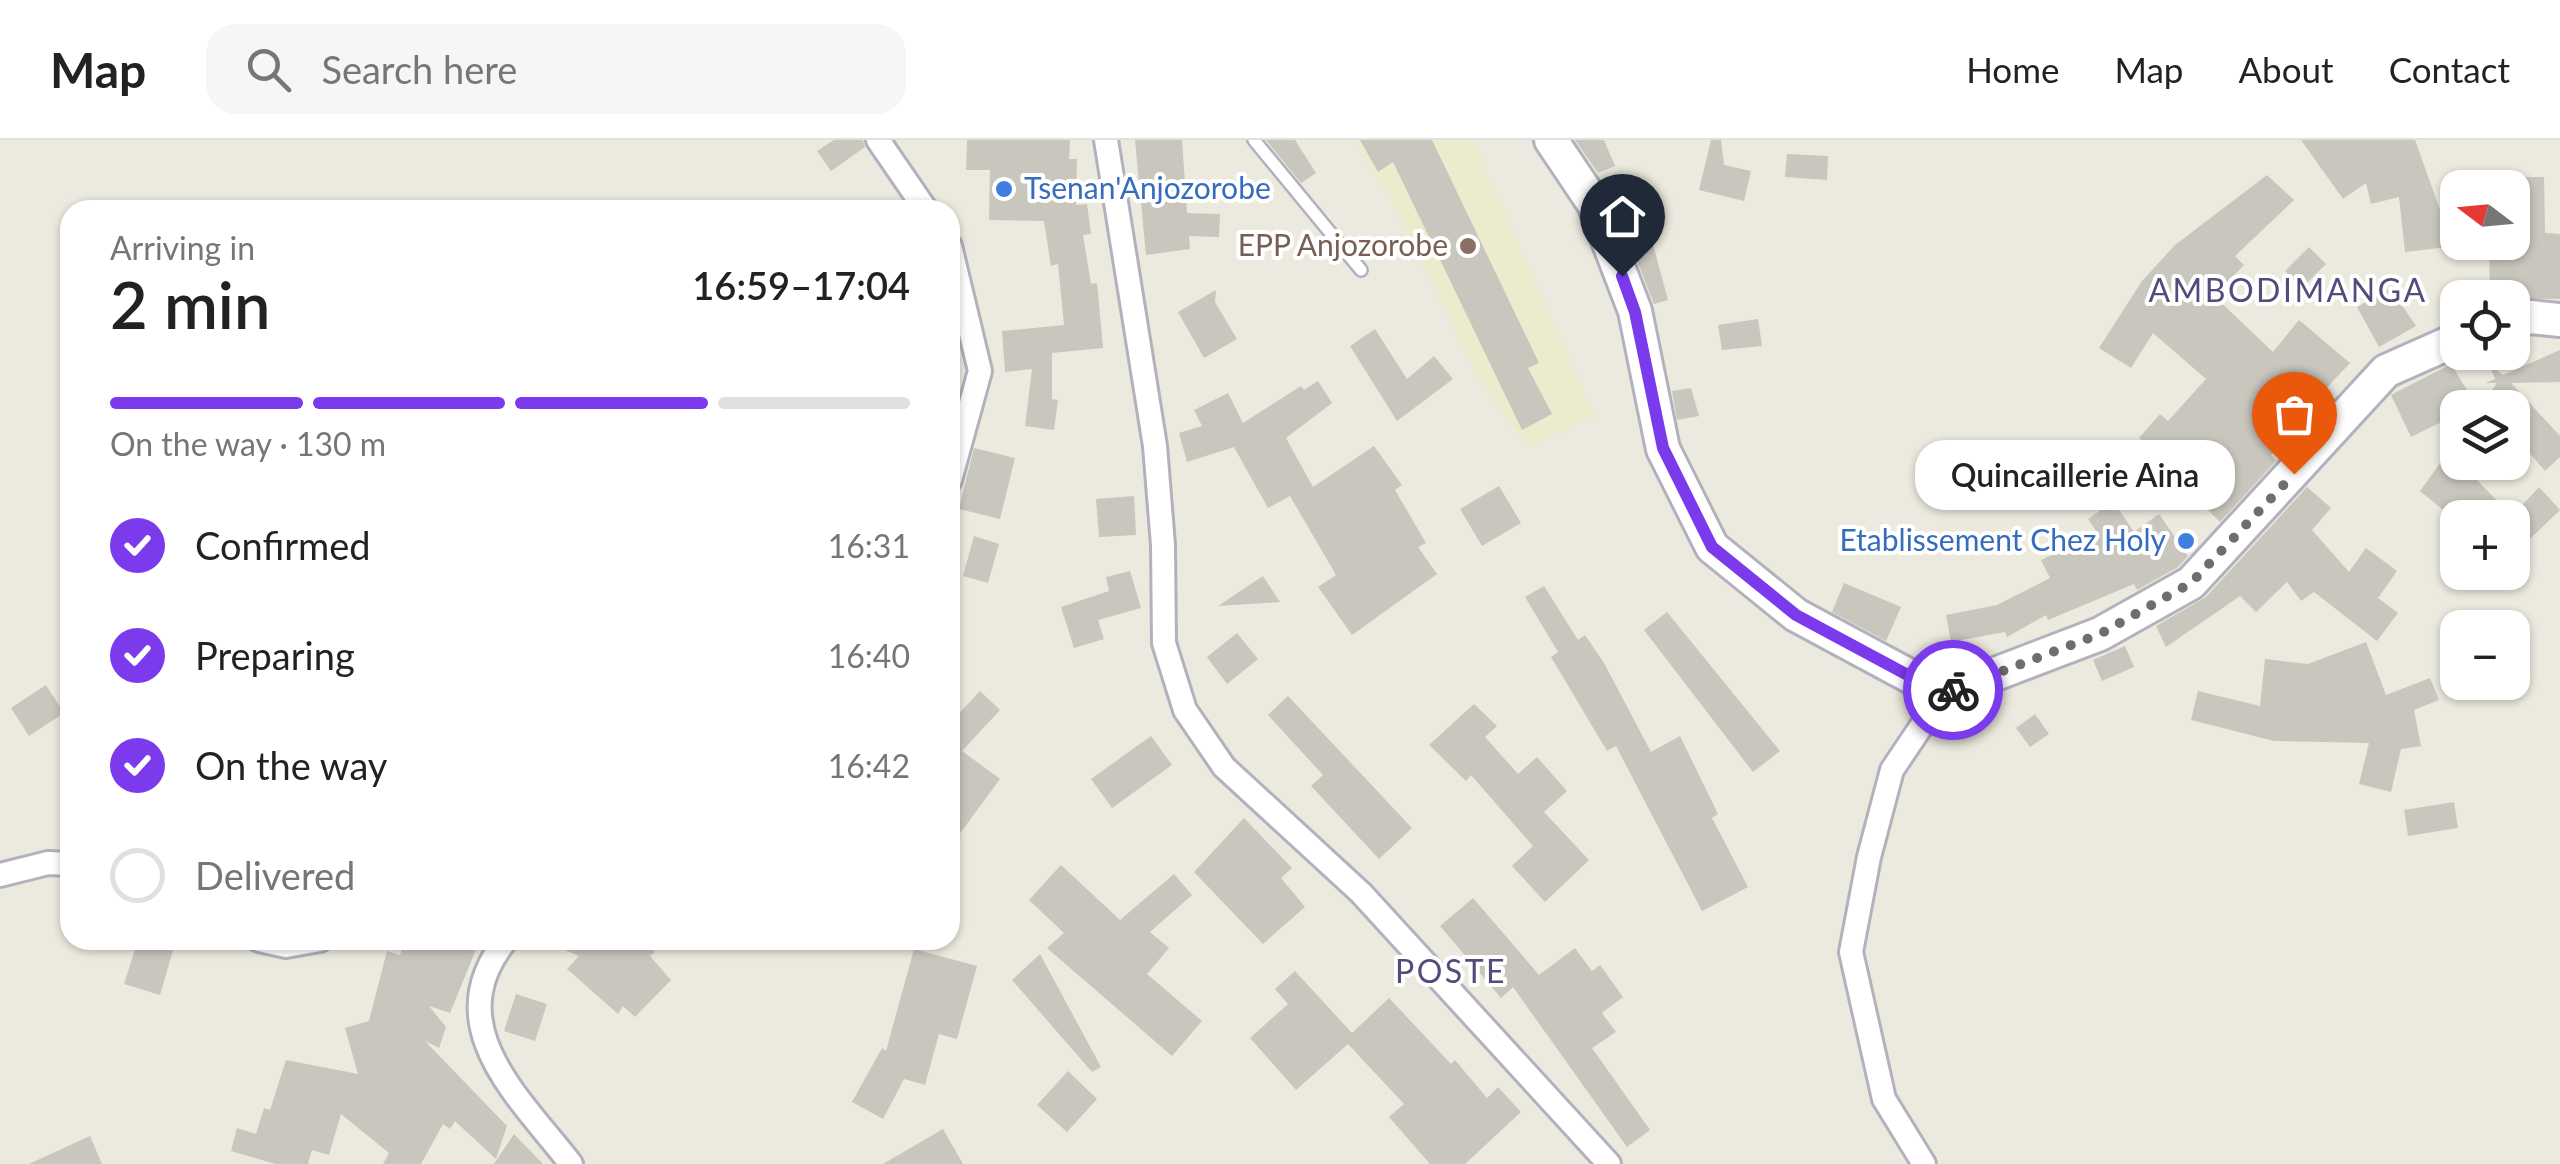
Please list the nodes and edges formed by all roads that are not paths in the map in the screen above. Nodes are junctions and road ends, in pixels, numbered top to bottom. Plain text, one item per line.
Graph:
1 (878, 140) edge
2 (1106, 140) edge
3 (1254, 140) edge
4 (1551, 140) edge
5 (919, 200) edge
6 (1361, 270) dead end
7 (960, 288) edge
8 (2530, 316) edge
9 (2560, 320) edge
10 (2440, 347) edge
11 (960, 444) edge
12 (1943, 694) junction
13 (60, 864) edge
14 (0, 876) edge
15 (500, 950) edge
16 (571, 1164) edge
17 (1609, 1164) edge
18 (1924, 1164) edge

1 - 5 street
2 - 17 street
3 - 6 lane
4 - 12 main road
7 - 11 street
8 - 9 main road
10 - 12 main road
12 - 18 street
13 - 14 street
15 - 16 street

